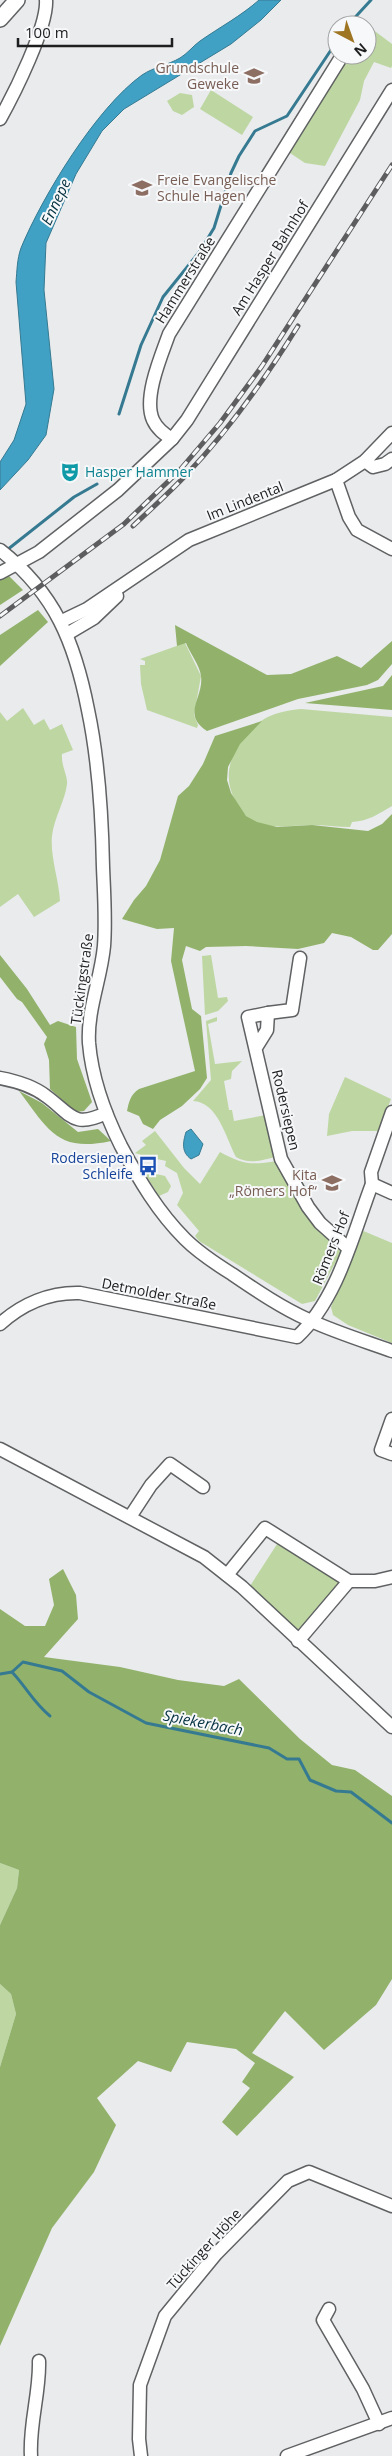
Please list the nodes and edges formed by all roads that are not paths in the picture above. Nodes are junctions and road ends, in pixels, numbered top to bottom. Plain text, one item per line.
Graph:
1 (17, 0) edge
2 (46, 0) edge
3 (0, 19) edge
4 (336, 65) edge
5 (392, 90) edge
6 (0, 119) edge
7 (392, 433) edge
8 (172, 439) junction
9 (392, 459) edge
10 (365, 461) junction
11 (336, 480) junction
12 (392, 549) edge
13 (9, 558) edge
14 (0, 573) edge
15 (139, 576) junction
16 (62, 621) junction
17 (67, 634) junction
18 (300, 958) dead end
19 (268, 1014) junction
20 (257, 1046) junction
21 (0, 1078) edge
22 (392, 1112) edge
23 (106, 1113) junction
24 (372, 1184) junction
25 (392, 1194) edge
26 (348, 1248) junction
27 (311, 1321) junction
28 (0, 1324) edge
29 (392, 1351) edge
30 (392, 1419) edge
31 (0, 1449) edge
32 (392, 1454) edge
33 (203, 1487) dead end
34 (130, 1516) junction
35 (227, 1575) junction
36 (392, 1577) edge
37 (349, 1581) junction
38 (298, 1641) junction
39 (392, 1727) edge
40 (392, 2206) edge
41 (329, 2309) dead end
42 (39, 2361) dead end
43 (392, 2418) edge
44 (378, 2424) junction
45 (31, 2456) edge
46 (141, 2456) edge
47 (287, 2456) edge

1 - 3 main road
2 - 6 street
4 - 8 street, Hammerstraße
5 - 8 street, Am Hasper Bahnhof
7 - 10 street, Im Lindental
8 - 13 street
9 - 10 street
10 - 11 street, Im Lindental
11 - 12 street
11 - 15 street, Im Lindental
13 - 14 street
13 - 16 street, Tückingstraße
15 - 16 street, Im Lindental
15 - 17 street, Im Lindental
16 - 17 street, Tückingstraße
17 - 23 street, Tückingstraße
18 - 19 street, Rodersiepen
19 - 20 street
19 - 20 street, Rodersiepen
20 - 26 street, Rodersiepen
21 - 23 street
22 - 24 street, Römers Hof
23 - 27 street, Tückingstraße
24 - 25 street
24 - 26 street, Römers Hof
26 - 27 street, Römers Hof
27 - 28 street, Detmolder Straße
27 - 29 street, Tückingstraße
30 - 32 street
31 - 34 street
33 - 34 street
34 - 35 street
35 - 37 street
35 - 38 street
36 - 37 street
37 - 38 street
38 - 39 street
40 - 46 street, Tückinger Höhe
41 - 44 street
42 - 45 street
43 - 44 street
44 - 47 street

